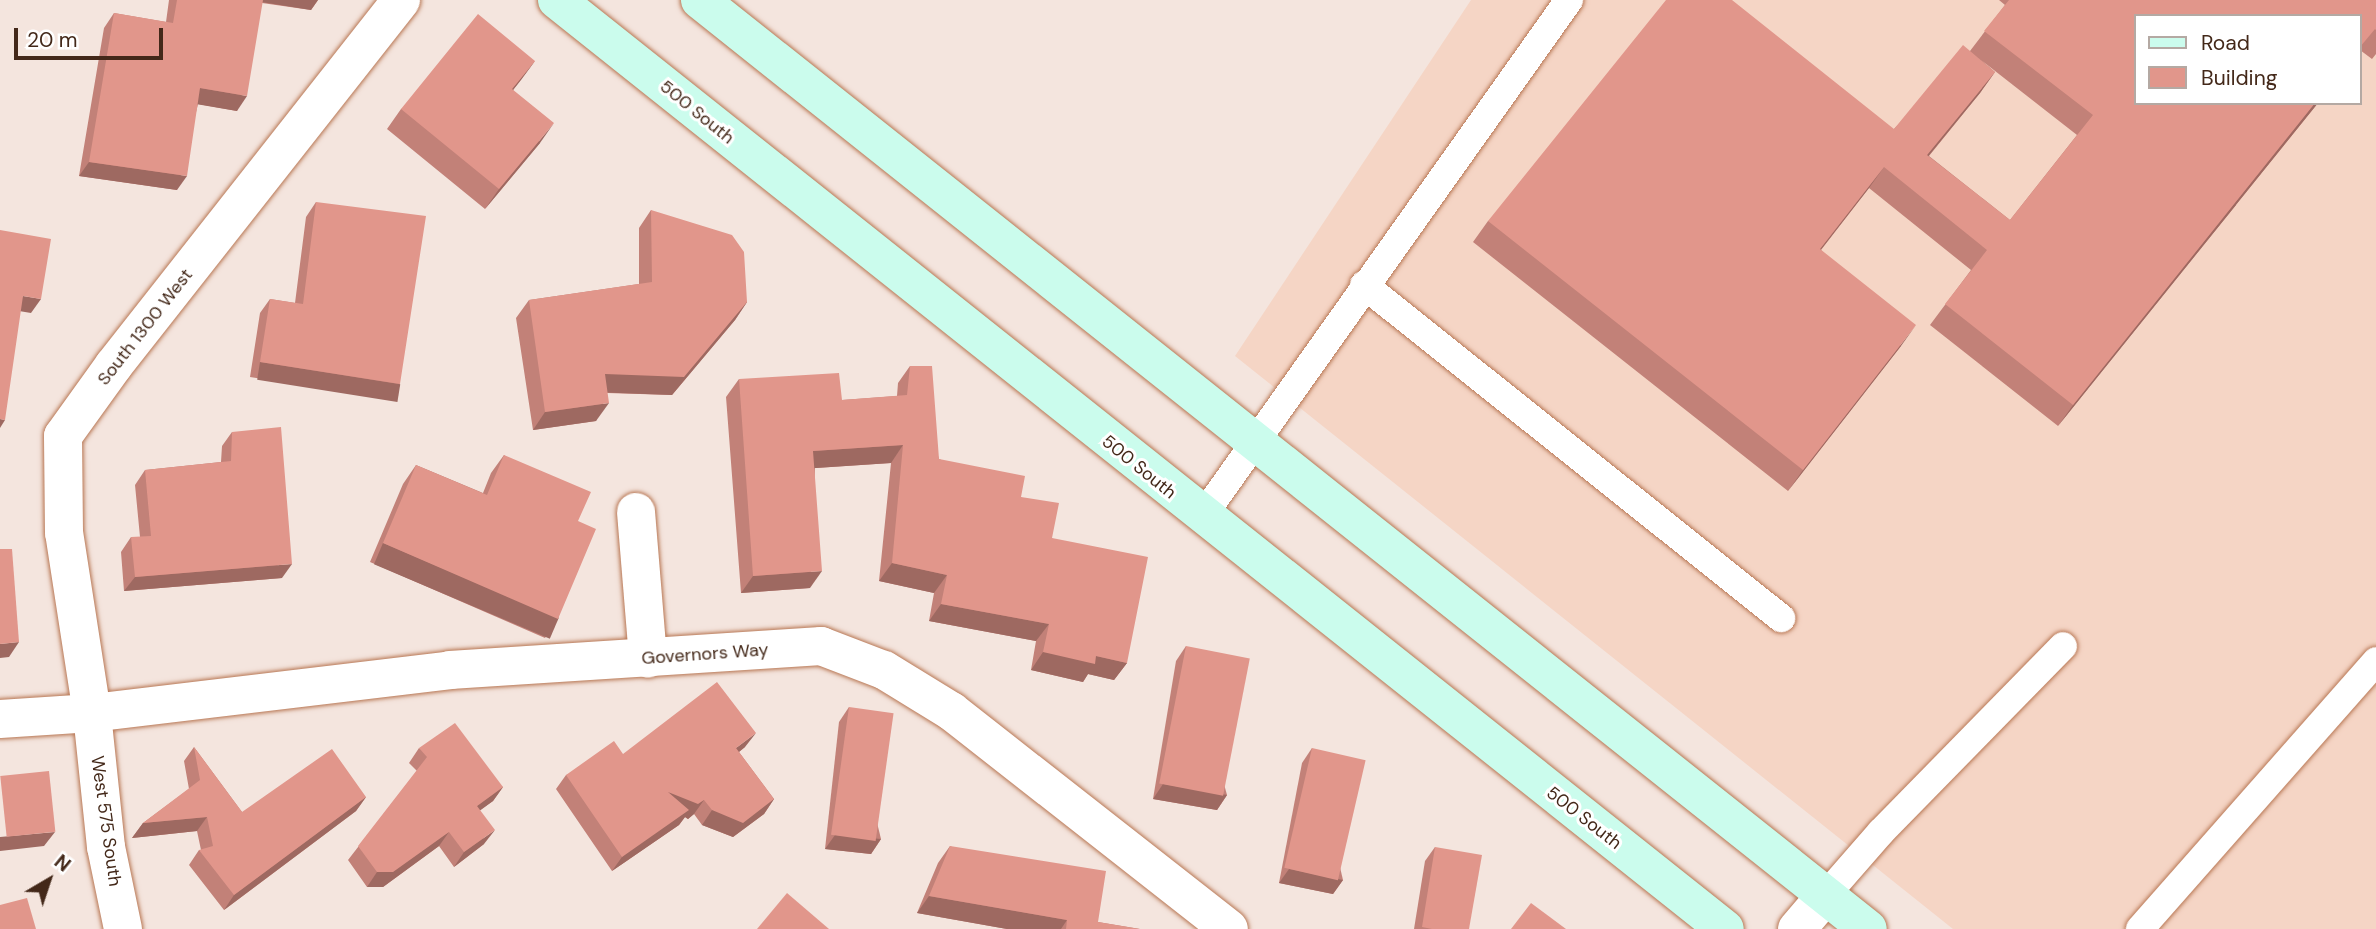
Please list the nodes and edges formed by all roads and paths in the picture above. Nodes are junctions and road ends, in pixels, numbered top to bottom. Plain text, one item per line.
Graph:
1 (401, 0) edge
2 (557, 0) edge
3 (700, 0) edge
4 (1569, 0) edge
5 (1364, 285) junction
6 (1254, 441) junction
7 (636, 512) dead end
8 (1202, 517) junction
9 (1781, 618) dead end
10 (2063, 646) dead end
11 (648, 659) junction
12 (2376, 661) edge
13 (92, 713) junction
14 (0, 719) edge
15 (1826, 895) junction
16 (123, 929) edge
17 (1229, 929) edge
18 (1725, 929) edge
19 (1797, 929) edge
20 (1868, 929) edge
21 (2140, 929) edge

1 - 13 street, South 1300 West
2 - 8 main road, 500 South
3 - 6 main road
4 - 5 lane
5 - 6 lane
5 - 9 lane
6 - 8 lane
6 - 15 main road
7 - 11 street
8 - 18 main road, 500 South
10 - 15 lane
11 - 13 street, Governors Way
11 - 17 street, Governors Way
12 - 21 lane
13 - 14 street, Governors Way
13 - 16 street, West 575 South
15 - 19 street
15 - 20 main road

